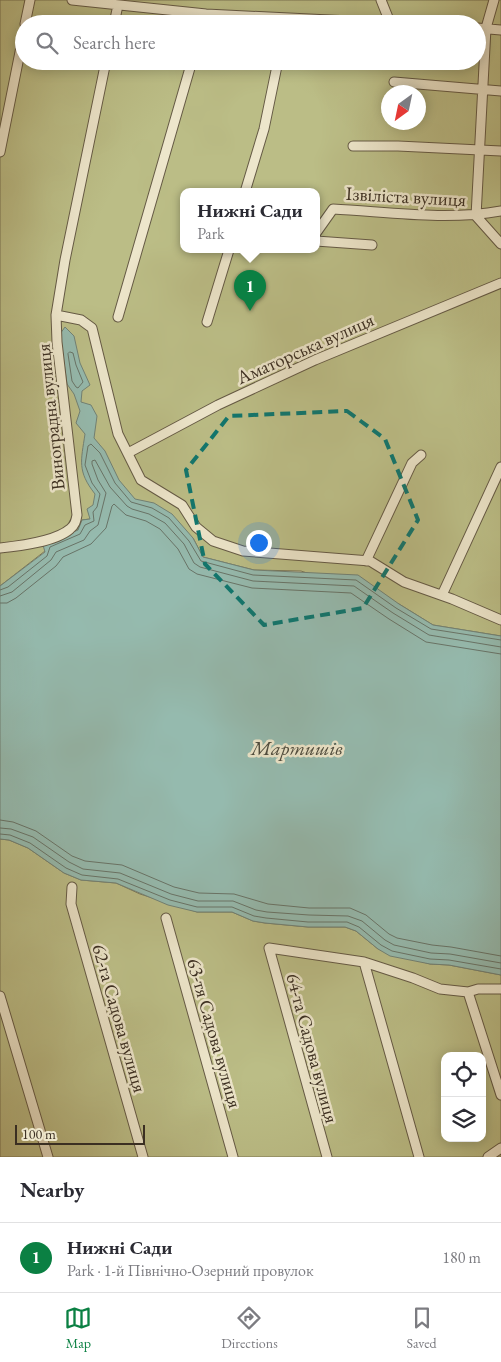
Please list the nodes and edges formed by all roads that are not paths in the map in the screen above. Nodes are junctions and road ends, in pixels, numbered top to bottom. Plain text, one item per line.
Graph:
1 (30, 0) edge
2 (72, 0) edge
3 (381, 0) edge
4 (494, 0) edge
5 (118, 5) junction
6 (206, 14) joint
7 (27, 15) edge
8 (116, 15) edge
9 (218, 15) edge
10 (387, 15) edge
11 (486, 19) edge
12 (486, 28) edge
13 (501, 30) edge
14 (16, 70) edge
15 (104, 70) edge
16 (189, 70) edge
17 (276, 70) edge
18 (483, 70) edge
19 (394, 82) dead end
20 (483, 90) junction
21 (501, 91) edge
22 (353, 146) dead end
23 (480, 150) junction
24 (501, 151) edge
25 (0, 152) edge
26 (247, 188) edge
27 (501, 211) edge
28 (476, 216) junction
29 (320, 227) edge
30 (320, 241) edge
31 (372, 244) dead end
32 (501, 244) edge
33 (228, 253) edge
34 (501, 283) edge
35 (56, 315) junction
36 (118, 317) dead end
37 (207, 322) dead end
38 (128, 453) junction
39 (421, 454) dead end
40 (501, 467) edge
41 (0, 548) edge
42 (366, 561) junction
43 (442, 595) junction
44 (501, 620) edge
45 (72, 887) dead end
46 (166, 918) dead end
47 (364, 962) junction
48 (501, 989) edge
49 (468, 992) junction
50 (0, 996) edge
51 (501, 1095) edge
52 (501, 1148) edge
53 (48, 1157) edge
54 (143, 1157) edge
55 (234, 1157) edge
56 (327, 1157) edge
57 (419, 1157) edge
58 (488, 1157) edge

1 - 7 street
2 - 5 street
3 - 10 street
4 - 11 street
5 - 6 street
5 - 8 street
6 - 9 street
12 - 13 street
14 - 25 street
15 - 35 street, Виноградна вулиця
16 - 36 street
17 - 26 street
18 - 20 street
19 - 20 street
20 - 21 street
20 - 23 street
22 - 23 street
23 - 24 street
23 - 28 street
27 - 28 street
28 - 29 street, Ізвіліста вулиця
28 - 32 street
30 - 31 street
33 - 37 street
34 - 38 street, Аматорська вулиця
35 - 38 street
35 - 41 street, Виноградна вулиця
38 - 42 street
39 - 42 street
40 - 43 street
42 - 43 street
43 - 44 street
45 - 54 street, 62-га Садова вулиця
46 - 55 street, 63-тя Садова вулиця
47 - 49 street
47 - 56 street, 64-та Садова вулиця
47 - 57 street
48 - 49 street
49 - 51 street
50 - 53 street
52 - 58 street

